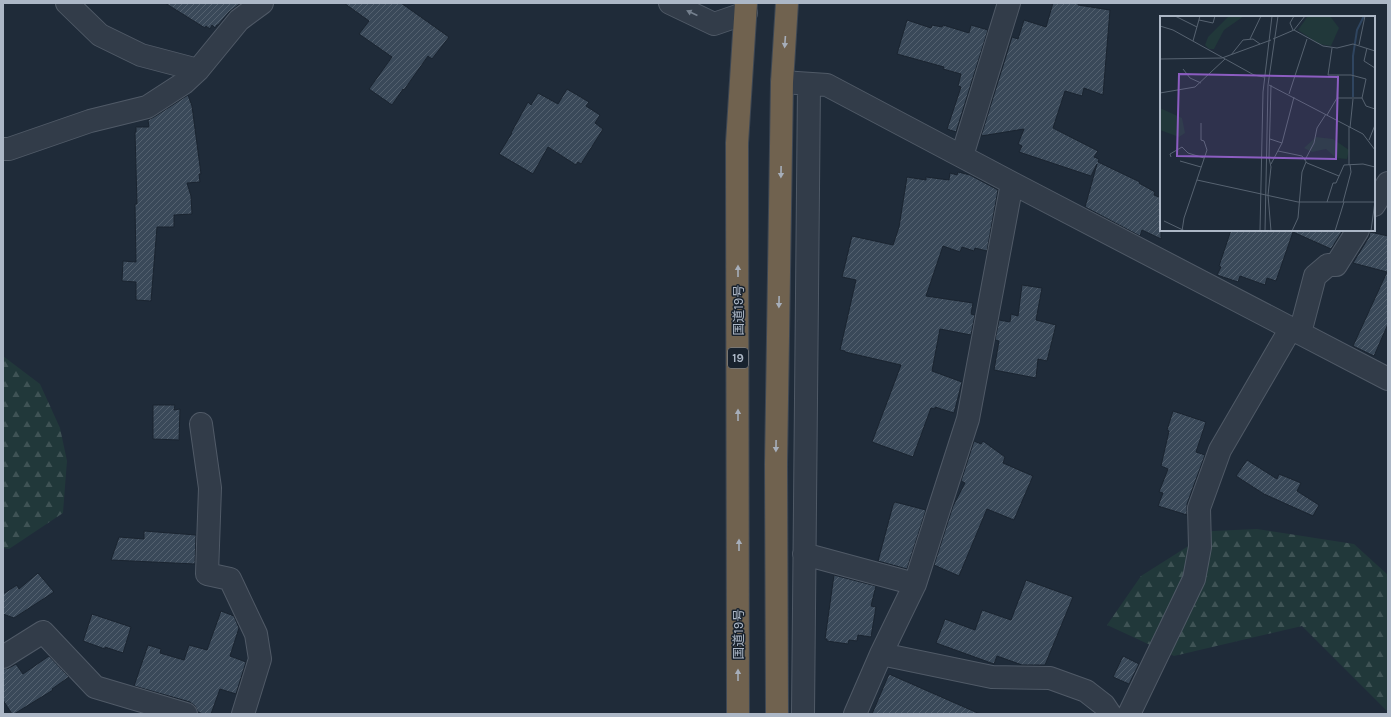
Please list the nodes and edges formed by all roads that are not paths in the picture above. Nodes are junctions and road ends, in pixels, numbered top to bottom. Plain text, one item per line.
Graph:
1 (67, 3) edge
2 (262, 3) edge
3 (670, 3) edge
4 (787, 3) edge
5 (1009, 3) edge
6 (746, 8) edge
7 (198, 70) junction
8 (782, 82) junction
9 (809, 84) junction
10 (3, 149) edge
11 (962, 156) junction
12 (1012, 183) junction
13 (1388, 183) edge
14 (1375, 203) edge
15 (1357, 231) edge
16 (1296, 330) junction
17 (1388, 379) edge
18 (201, 424) dead end
19 (804, 554) junction
20 (915, 584) junction
21 (882, 654) junction
22 (3, 657) edge
23 (186, 714) edge
24 (243, 714) edge
25 (738, 714) edge
26 (777, 714) edge
27 (803, 714) edge
28 (855, 714) edge
29 (1110, 714) edge
30 (1129, 714) edge

1 - 7 street
2 - 7 street
6 -> 3 street
4 -> 8 highway
5 - 11 street
25 -> 6 highway, 国道19号 / 19
7 - 10 street
8 - 9 street
8 -> 26 highway
9 - 11 street
9 - 19 street
11 - 12 street
12 - 16 street
12 - 20 street
13 - 14 street
15 - 16 street
16 - 17 street
16 - 30 street
18 - 24 street
19 - 20 street
19 - 27 street
20 - 21 street
21 - 28 street
21 - 29 street
22 - 23 street

